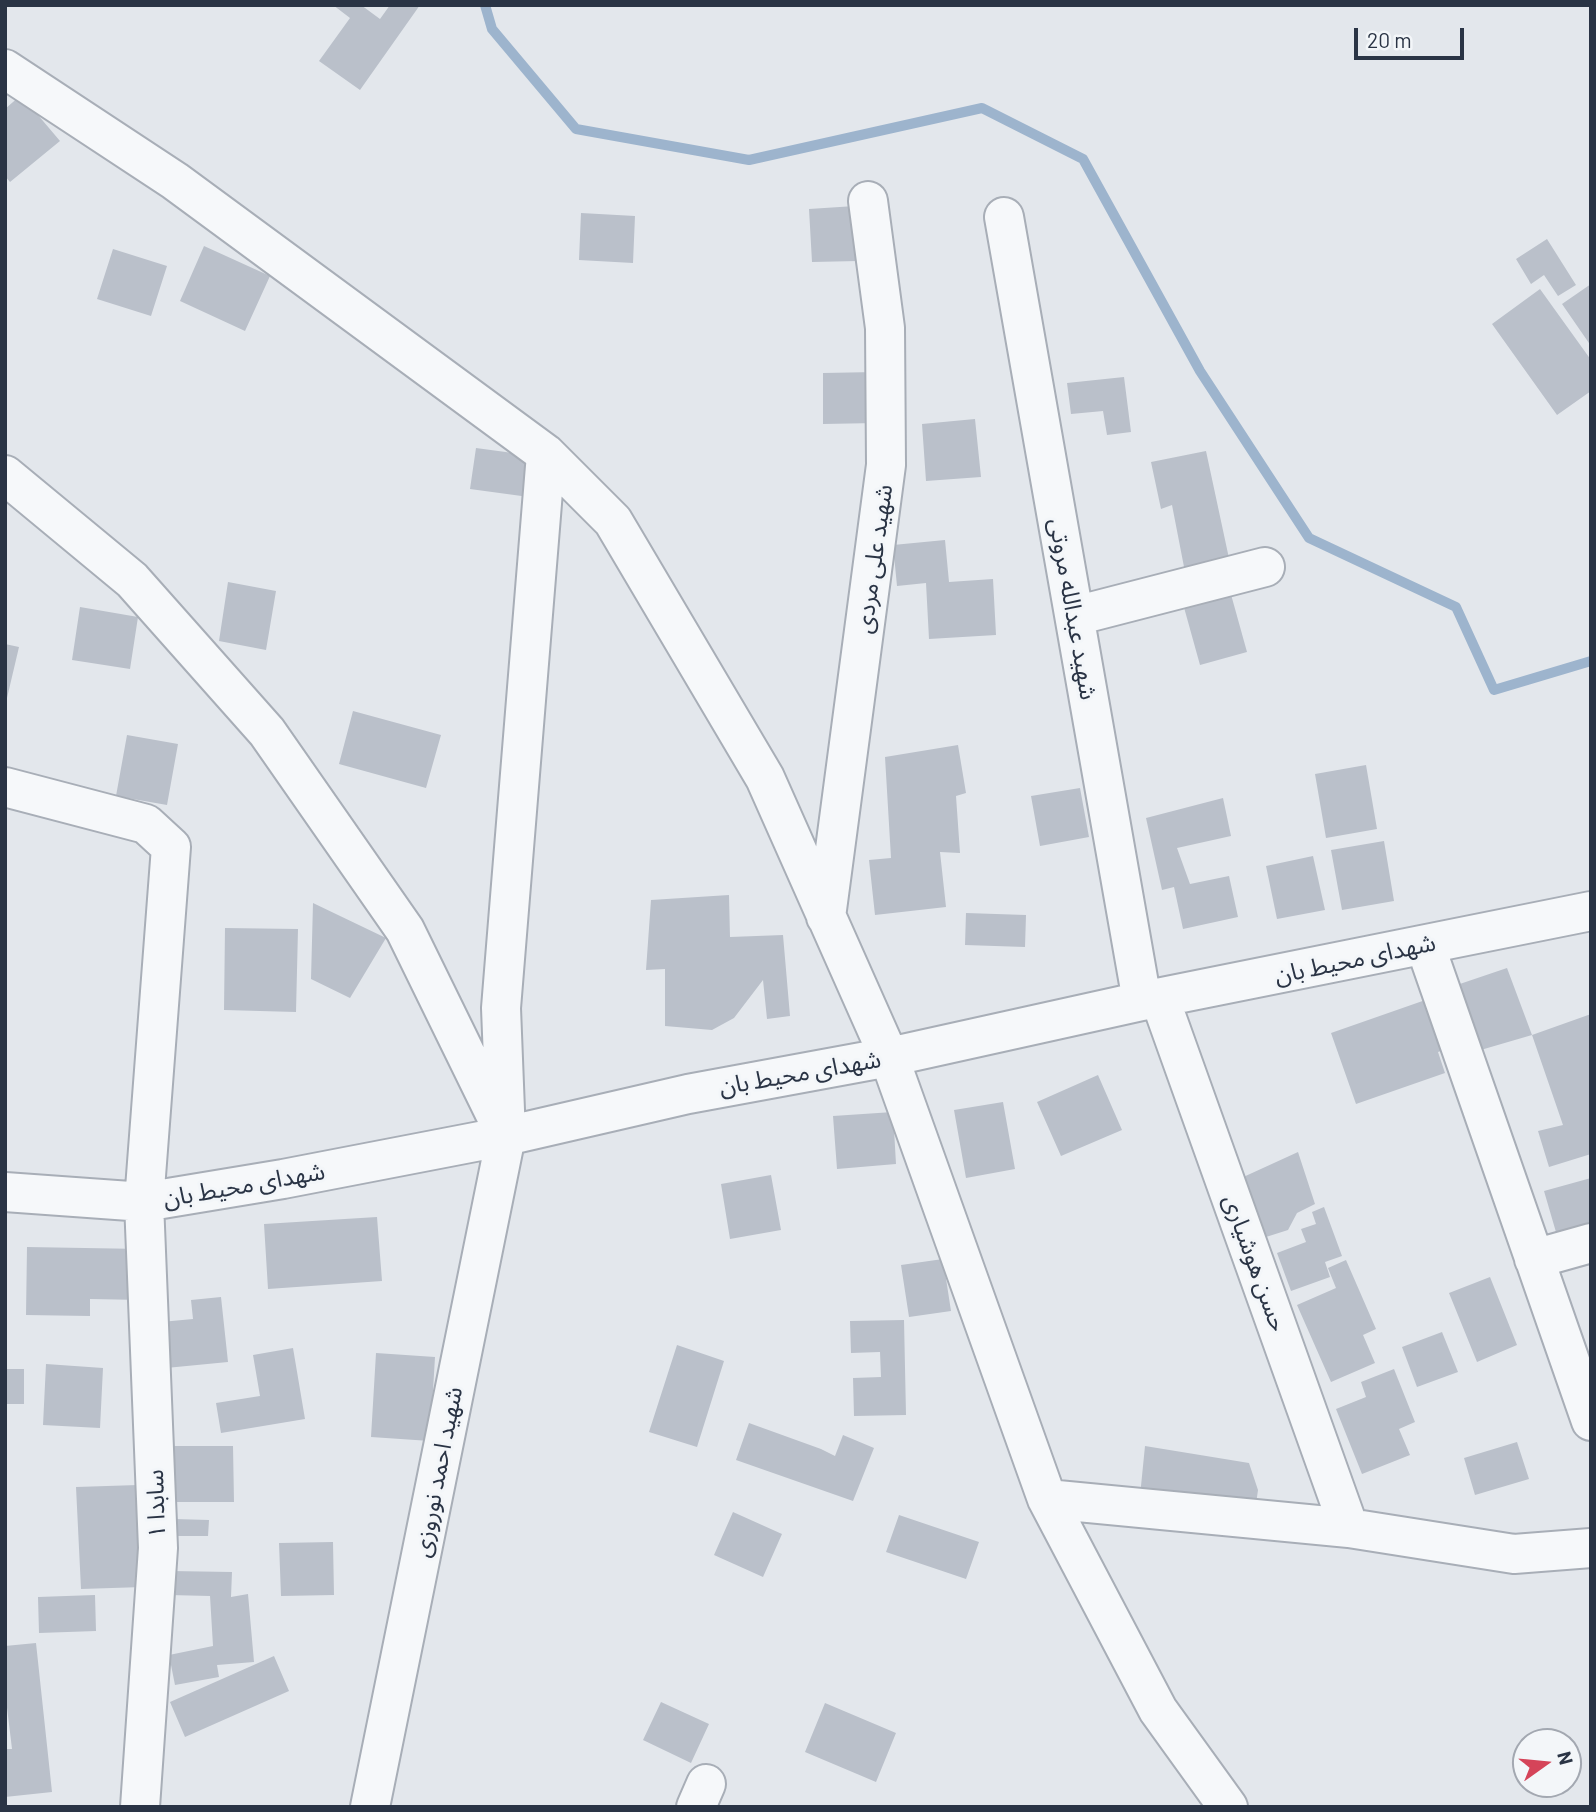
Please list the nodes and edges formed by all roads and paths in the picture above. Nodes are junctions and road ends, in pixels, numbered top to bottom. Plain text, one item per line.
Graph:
1 (5, 69) edge
2 (868, 201) dead end
3 (1004, 217) dead end
4 (546, 454) junction
5 (5, 475) edge
6 (1265, 566) dead end
7 (1075, 617) junction
8 (5, 787) edge
9 (1591, 911) edge
10 (826, 916) junction
11 (1425, 945) junction
12 (1151, 1000) junction
13 (889, 1057) junction
14 (506, 1136) junction
15 (5, 1192) edge
16 (144, 1202) junction
17 (1591, 1242) edge
18 (1534, 1259) junction
19 (1591, 1421) edge
20 (1047, 1499) junction
21 (1349, 1528) junction
22 (1591, 1548) edge
23 (141, 1807) edge
24 (370, 1807) edge
25 (1227, 1807) edge

1 - 4 street
2 - 10 street, شهید علی مردی
3 - 7 street, شهید عبدالله مروتی
4 - 10 street
4 - 14 street, شهید احمد نوروزی
5 - 14 street
6 - 7 street
7 - 12 street, شهید عبدالله مروتی
8 - 16 street, سابدا ۱
9 - 11 street, شهدای محیط بان
10 - 13 street
11 - 12 street, شهدای محیط بان
11 - 18 street
12 - 13 street, شهدای محیط بان
12 - 21 street, حسن هوشیاری
13 - 14 street, شهدای محیط بان
13 - 20 street
14 - 16 street, شهدای محیط بان
14 - 24 street, شهید احمد نوروزی
15 - 16 street, شهدای محیط بان
16 - 23 street, سابدا ۱
17 - 18 street
18 - 19 street
20 - 21 street
20 - 25 street
21 - 22 street

